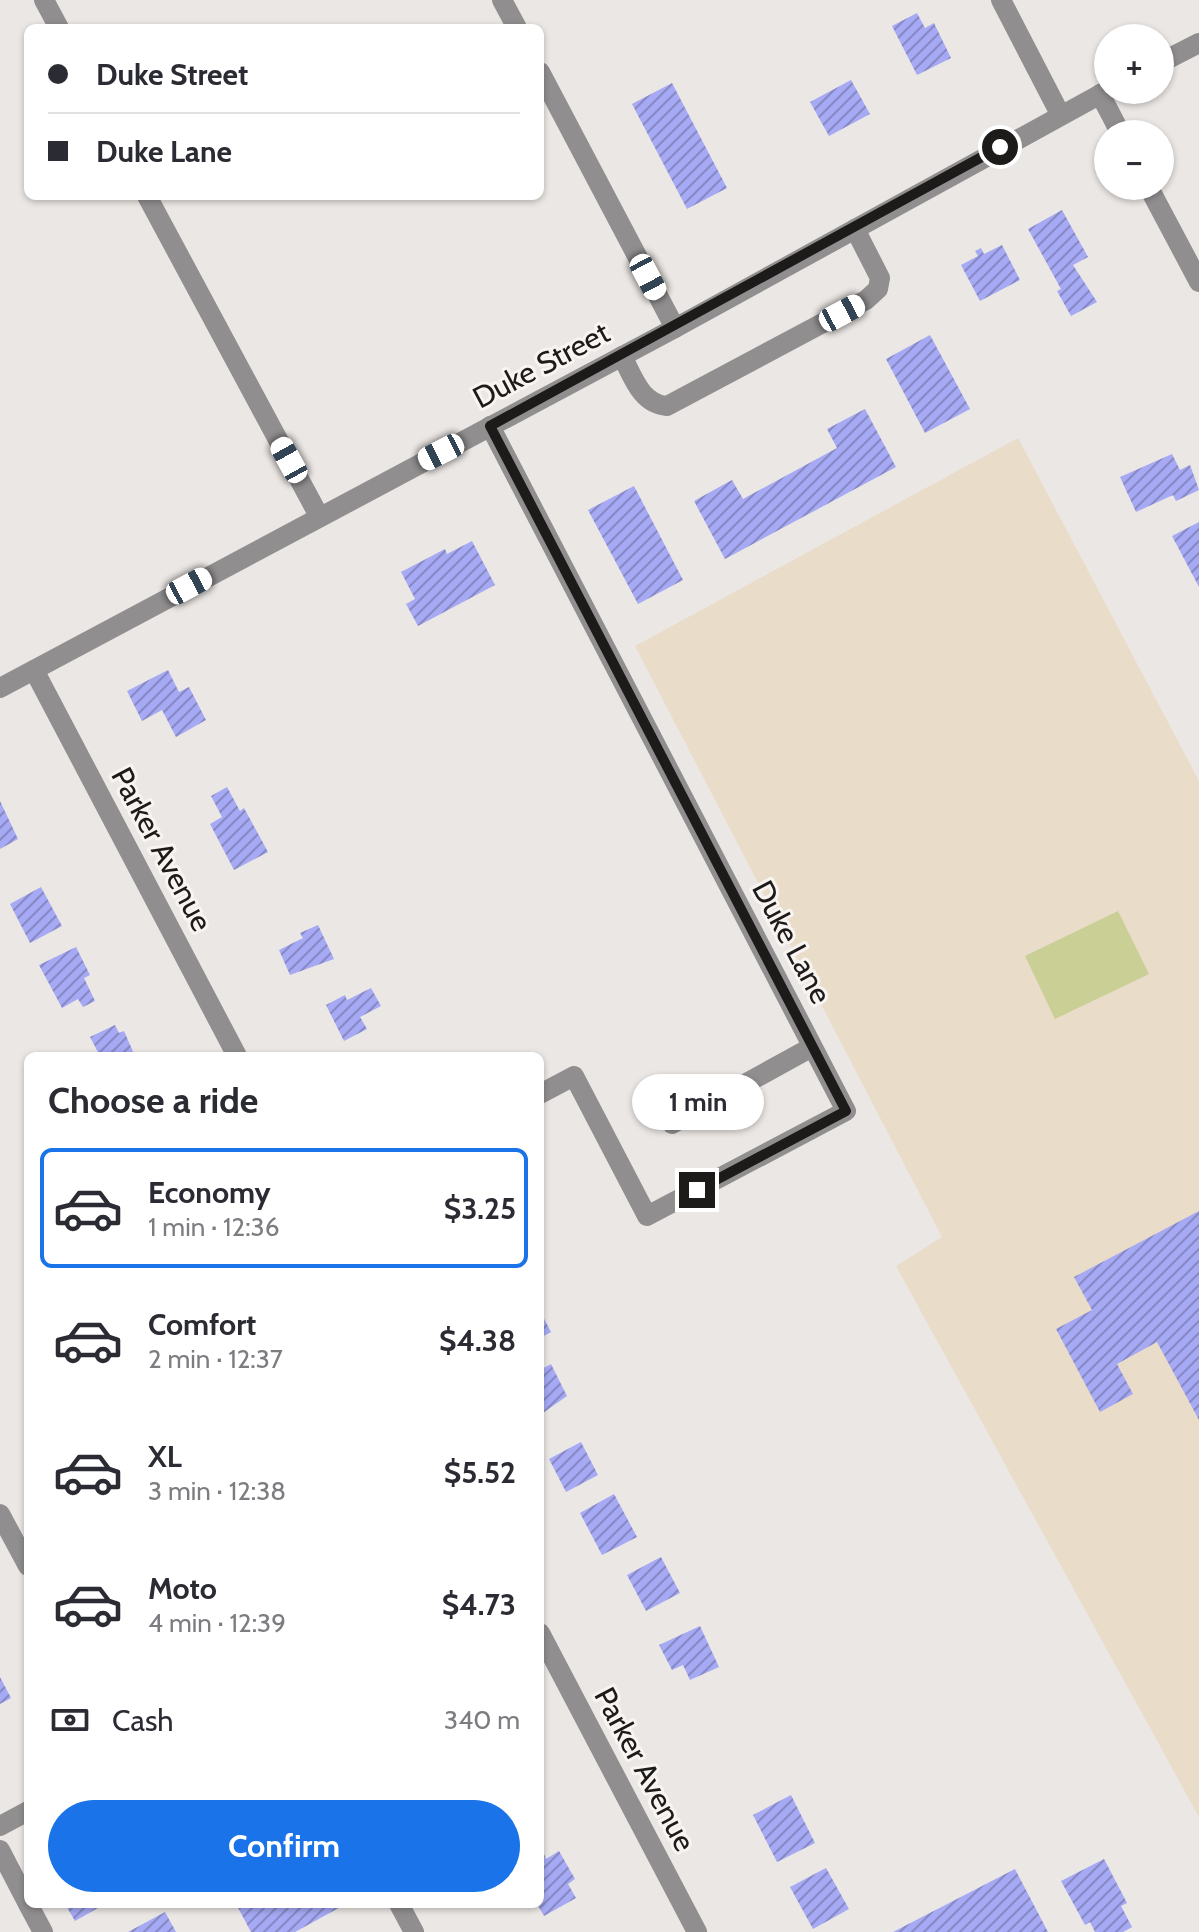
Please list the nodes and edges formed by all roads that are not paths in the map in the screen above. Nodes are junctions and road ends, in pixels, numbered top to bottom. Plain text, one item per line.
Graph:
1 (44, 0) edge
2 (502, 0) edge
3 (1001, 0) edge
4 (57, 24) edge
5 (515, 24) edge
6 (1199, 43) edge
7 (1174, 56) edge
8 (544, 80) edge
9 (1094, 97) edge
10 (1060, 114) junction
11 (149, 200) edge
12 (1155, 200) edge
13 (855, 229) junction
14 (1199, 282) edge
15 (675, 328) junction
16 (622, 356) junction
17 (490, 426) junction
18 (319, 516) junction
19 (34, 670) junction
20 (0, 688) edge
21 (812, 1047) junction
22 (235, 1052) edge
23 (544, 1092) edge
24 (672, 1124) dead end
25 (0, 1514) edge
26 (24, 1559) edge
27 (544, 1641) edge
28 (24, 1813) edge
29 (0, 1826) edge
30 (0, 1850) edge
31 (24, 1896) edge
32 (30, 1908) edge
33 (401, 1908) edge
34 (43, 1932) edge
35 (414, 1932) edge
36 (697, 1932) edge

1 - 4 street
2 - 5 street
3 - 10 street
6 - 7 street
8 - 15 street
9 - 10 street, Duke Street
10 - 13 street, Duke Street
11 - 18 street
12 - 14 street
13 - 15 street, Duke Street
13 - 16 street
15 - 16 street, Duke Street
16 - 17 street, Duke Street
17 - 18 street, Duke Street
17 - 21 street, Duke Lane
18 - 19 street, Duke Street
19 - 20 street, Duke Street
19 - 22 street, Parker Avenue
21 - 23 street, Duke Lane
21 - 24 street
25 - 26 street
27 - 36 street, Parker Avenue
28 - 29 street
30 - 31 street
32 - 34 street
33 - 35 street

